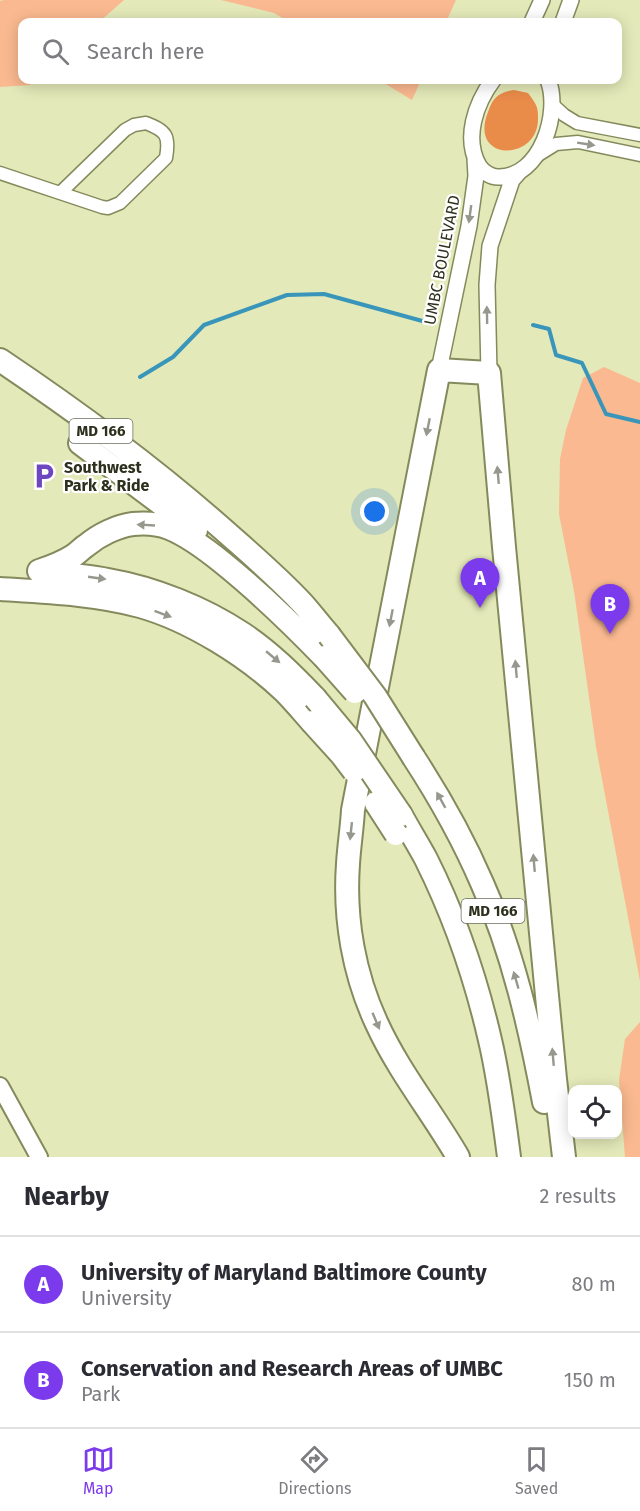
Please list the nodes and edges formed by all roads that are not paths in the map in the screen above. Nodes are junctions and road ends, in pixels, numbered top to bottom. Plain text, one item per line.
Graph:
1 (542, 0) edge
2 (572, 0) edge
3 (534, 18) edge
4 (565, 18) edge
5 (491, 84) edge
6 (549, 84) edge
7 (552, 104) junction
8 (640, 135) edge
9 (640, 155) edge
10 (474, 156) junction
11 (534, 157) junction
12 (519, 172) junction
13 (0, 173) edge
14 (60, 193) junction
15 (0, 360) edge
16 (439, 370) junction
17 (489, 374) junction
18 (80, 443) dead end
19 (0, 589) edge
20 (65, 594) junction
21 (0, 597) edge
22 (327, 646) junction
23 (399, 825) junction
24 (0, 1086) edge
25 (39, 1157) edge
26 (458, 1157) edge
27 (509, 1157) edge
28 (554, 1157) edge
29 (564, 1157) edge

1 - 3 street
2 - 4 street
5 - 10 street, UMBC BOULEVARD
6 - 7 street
7 - 8 street
7 - 11 street
11 -> 9 street
10 - 12 street
10 -> 16 street, UMBC BOULEVARD
11 - 12 street
17 -> 12 street
13 - 14 street
14 - 14 street
15 - 22 highway, MD 166
16 - 17 highway
16 -> 26 highway
29 -> 17 highway
18 - 22 highway
19 - 20 highway, MD 166
20 - 21 highway
20 -> 23 highway, MD 166, bridge
22 -> 23 highway, bridge
28 -> 22 highway, MD 166, bridge
23 - 27 highway, MD 166
24 - 25 main road

